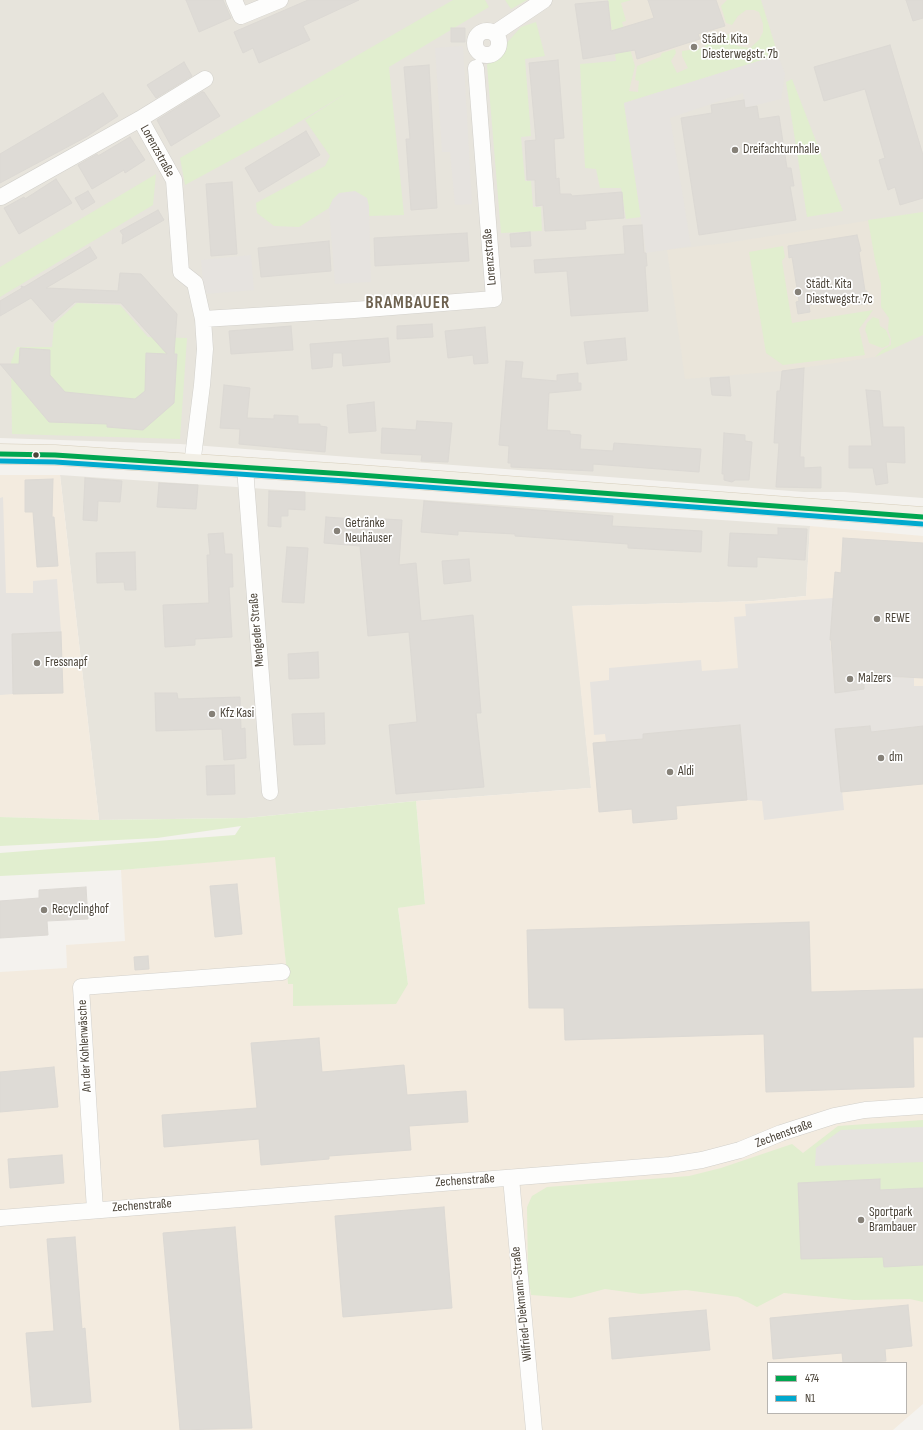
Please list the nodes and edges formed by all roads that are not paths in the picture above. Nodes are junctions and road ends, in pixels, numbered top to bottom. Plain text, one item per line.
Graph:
1 (234, 0) edge
2 (280, 0) edge
3 (539, 1) edge
4 (495, 33) dead end
5 (476, 68) dead end
6 (205, 79) dead end
7 (140, 119) junction
8 (1, 197) edge
9 (203, 319) junction
10 (0, 454) edge
11 (192, 465) junction
12 (245, 468) junction
13 (923, 517) edge
14 (270, 792) dead end
15 (282, 972) dead end
16 (923, 1106) edge
17 (511, 1178) junction
18 (94, 1210) junction
19 (0, 1218) edge
20 (534, 1430) edge

1 - 2 street
3 - 4 street
5 - 9 street, Lorenzstraße
6 - 7 street, Lorenzstraße
7 - 8 street, Lorenzstraße
7 - 9 street, Lorenzstraße
9 - 11 street, Lorenzstraße
10 - 11 main road
11 - 12 main road
12 - 13 main road
12 - 14 street, Mengeder Straße
15 - 18 street, An der Kohlenwäsche
16 - 17 street, Zechenstraße
17 - 18 street, Zechenstraße
17 - 20 street, Wilfried-Diekmann-Straße
18 - 19 street, Zechenstraße

